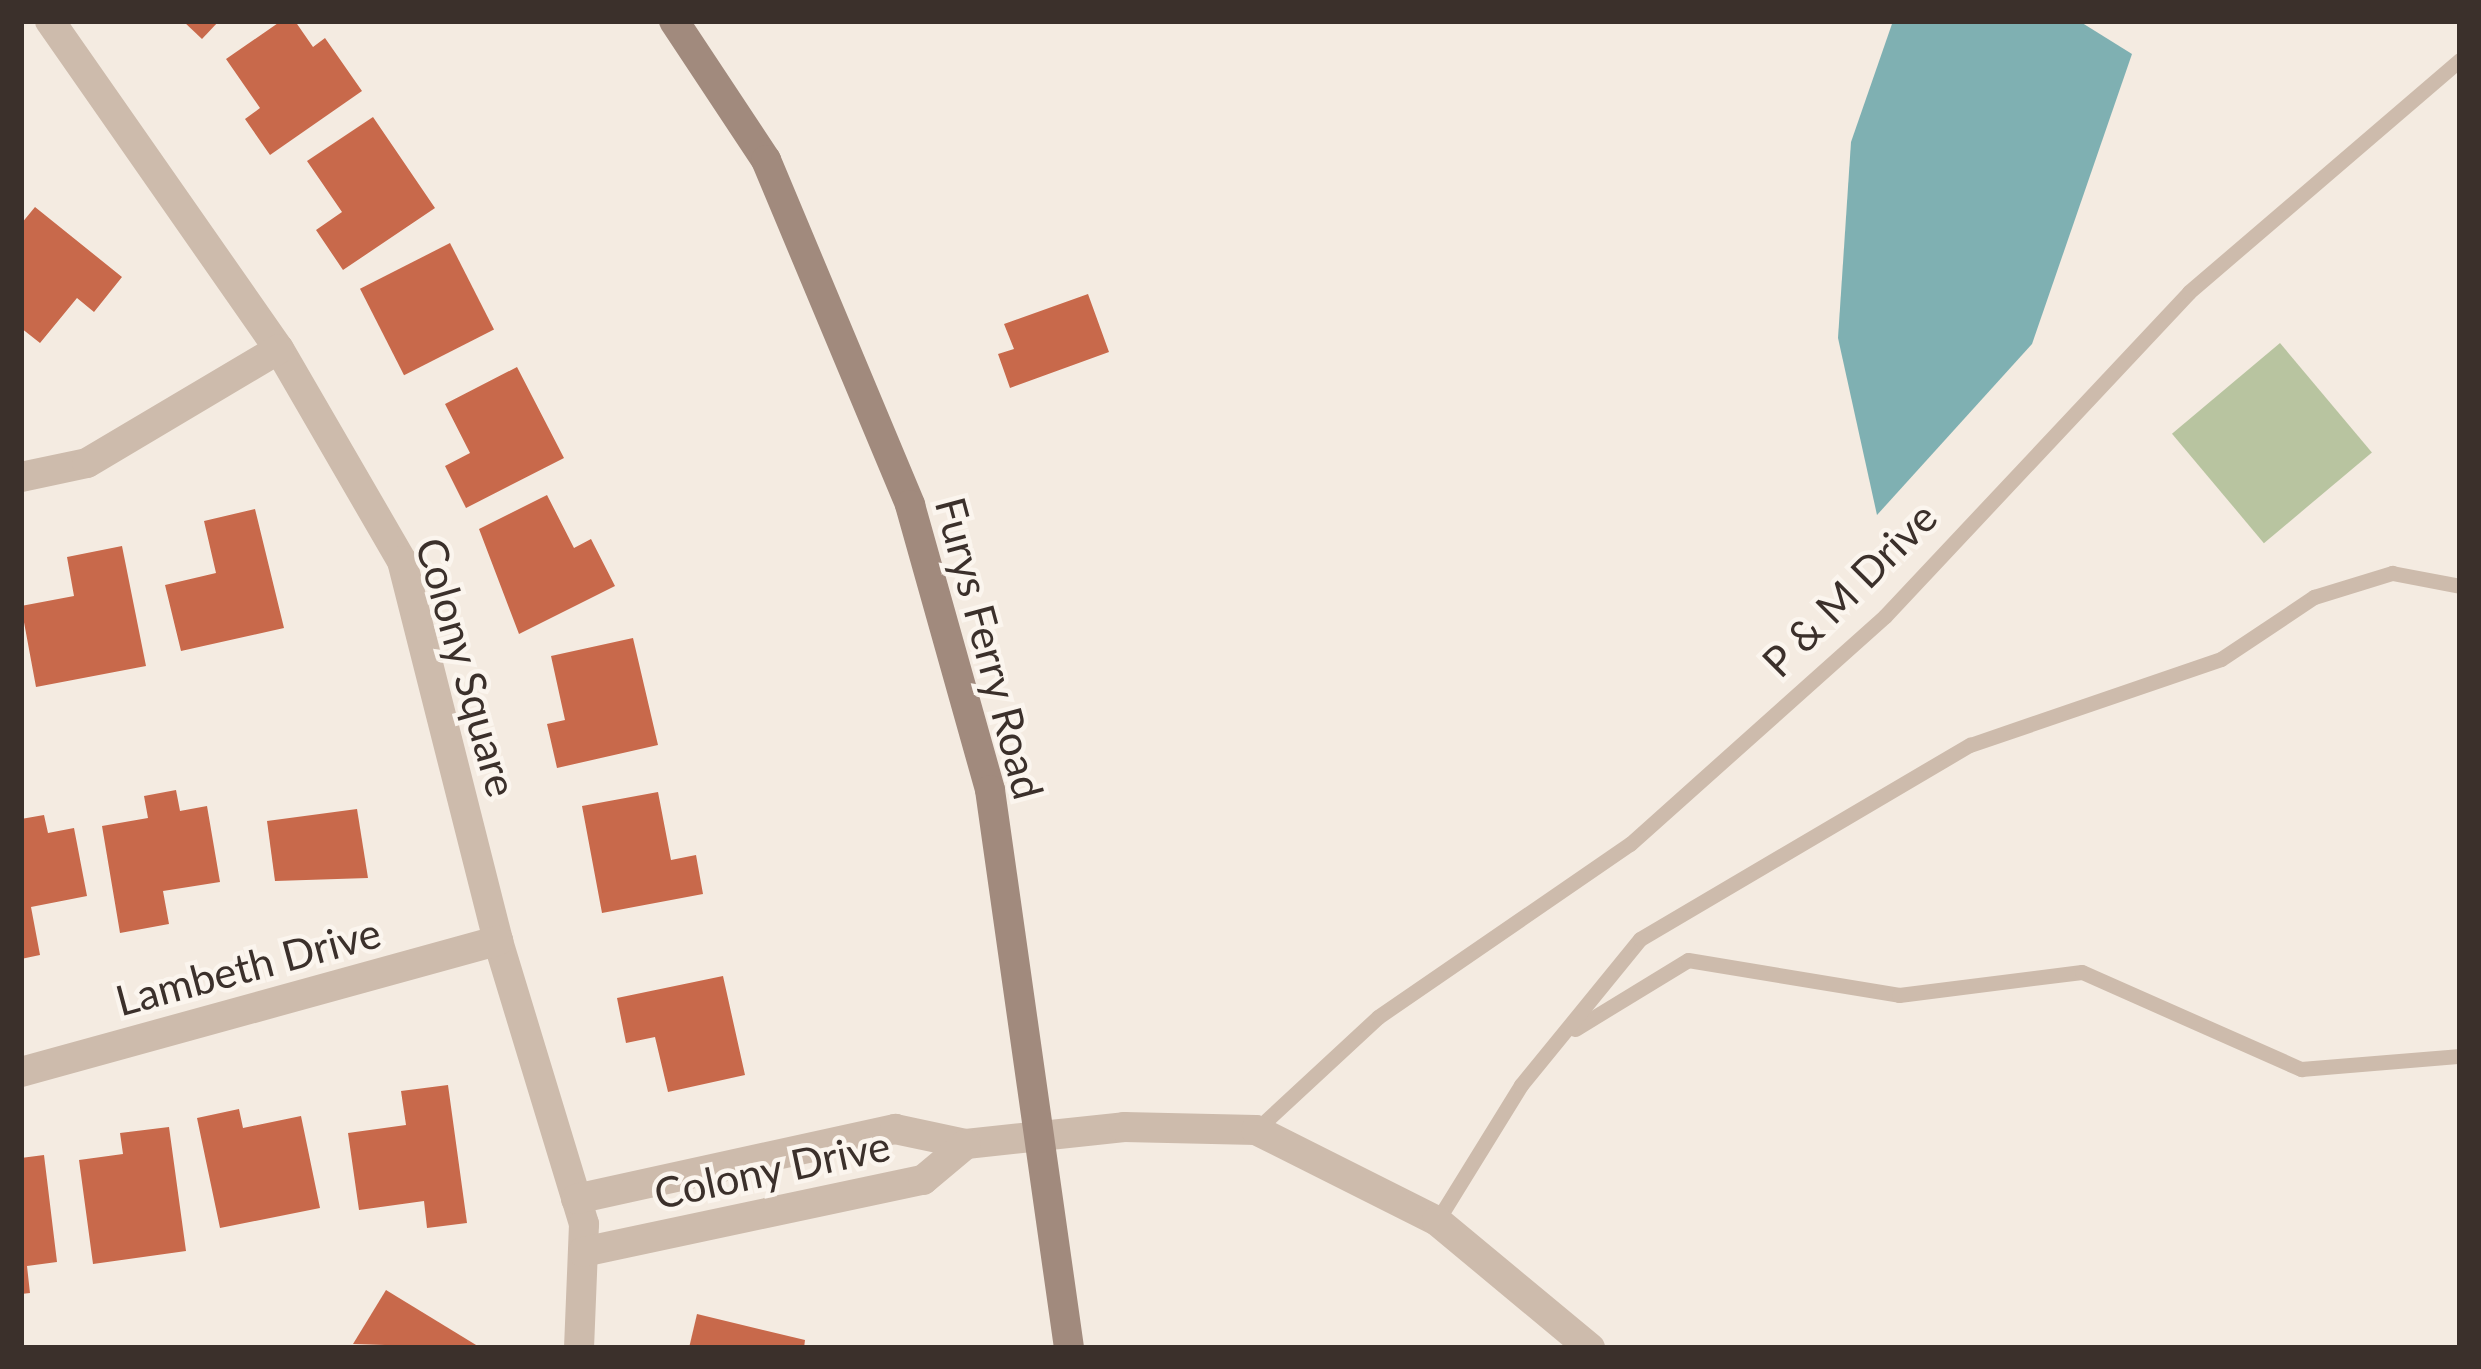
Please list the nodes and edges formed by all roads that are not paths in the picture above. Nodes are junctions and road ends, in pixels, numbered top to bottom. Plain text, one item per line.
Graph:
1 (50, 21) edge
2 (674, 21) edge
3 (2460, 60) edge
4 (279, 349) junction
5 (21, 477) edge
6 (2460, 586) edge
7 (498, 941) junction
8 (1562, 1037) junction
9 (2460, 1056) edge
10 (21, 1072) edge
11 (1256, 1130) junction
12 (1038, 1135) junction
13 (966, 1144) junction
14 (577, 1199) junction
15 (1437, 1221) junction
16 (583, 1252) junction
17 (578, 1348) edge
18 (1069, 1348) edge
19 (1591, 1348) edge

1 - 4 street, Colony Square
2 - 12 main road, Furys Ferry Road
3 - 11 lane, P & M Drive
4 - 5 street
4 - 7 street, Colony Square
6 - 8 lane
7 - 10 street, Lambeth Drive
7 - 14 street, Colony Square
8 - 9 lane
8 - 15 lane
11 - 12 street, Colony Drive
11 - 15 street
12 - 13 street, Colony Drive
12 - 18 main road, Furys Ferry Road
13 - 14 street, Colony Drive
13 - 16 street, Colony Drive
14 - 16 street, Colony Square
15 - 19 street
16 - 17 street, Colony Square

